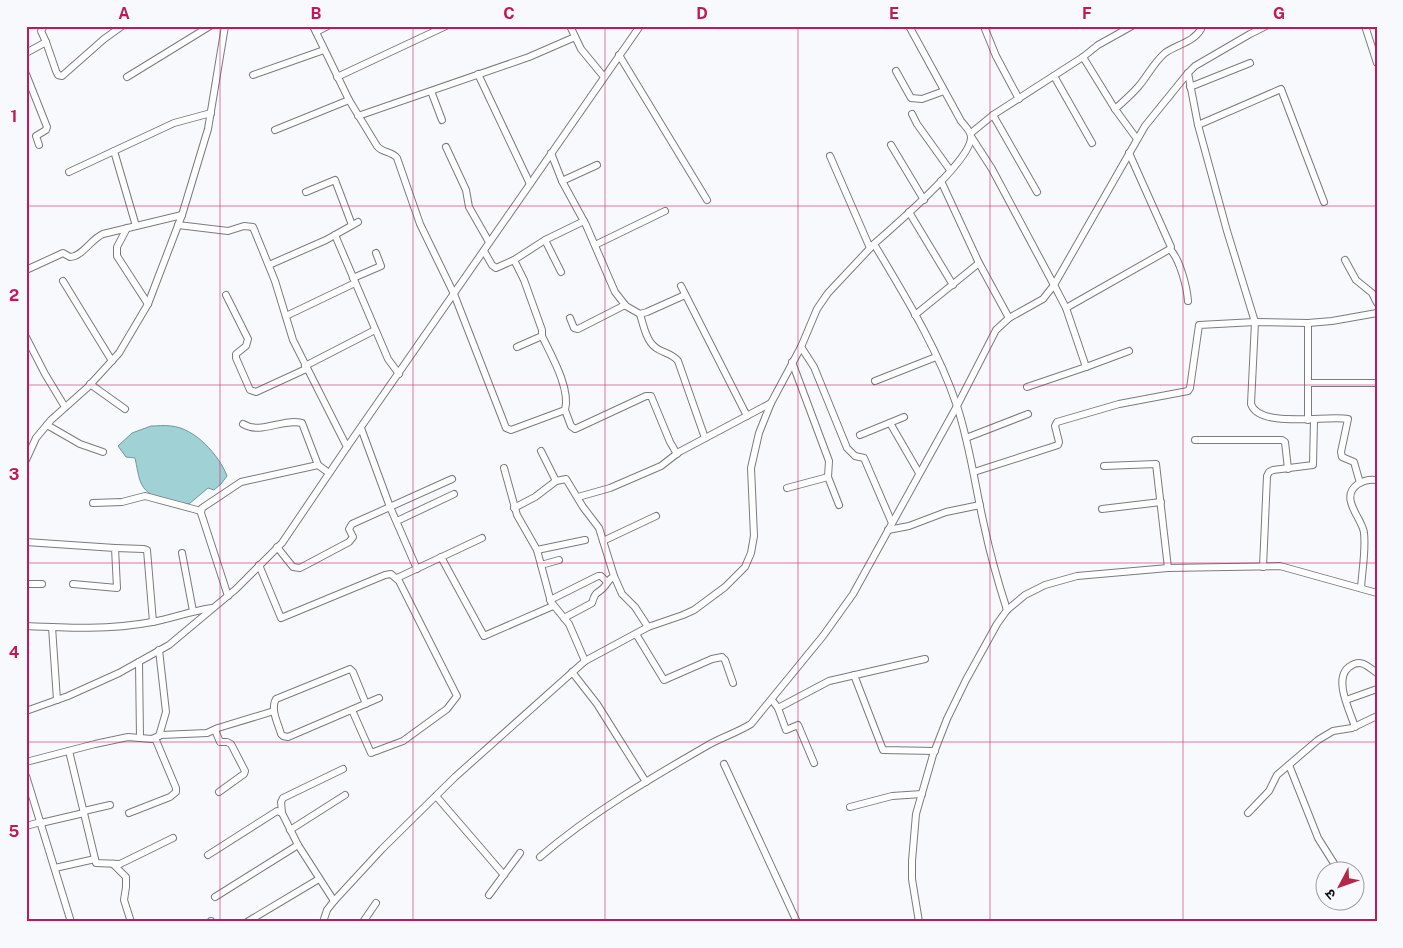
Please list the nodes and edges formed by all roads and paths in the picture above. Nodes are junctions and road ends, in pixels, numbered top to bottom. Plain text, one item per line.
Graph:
1 (122, 26) edge
2 (210, 26) edge
3 (225, 26) edge
4 (328, 26) edge
5 (446, 26) edge
6 (570, 26) edge
7 (640, 26) edge
8 (909, 26) edge
9 (1132, 26) edge
10 (1200, 26) edge
11 (1266, 26) edge
12 (1365, 26) edge
13 (41, 28) edge
14 (314, 29) edge
15 (985, 29) dead end
16 (575, 37) junction
17 (46, 42) junction
18 (324, 50) junction
19 (1375, 52) edge
20 (26, 53) edge
21 (619, 55) junction
22 (1083, 57) junction
23 (1250, 63) dead end
24 (1377, 63) edge
25 (896, 71) dead end
26 (1188, 73) junction
27 (26, 74) edge
28 (478, 74) junction
29 (253, 75) dead end
30 (1054, 76) junction
31 (127, 77) dead end
32 (337, 77) junction
33 (604, 77) junction
34 (1190, 87) junction
35 (431, 90) junction
36 (944, 91) junction
37 (1019, 99) junction
38 (349, 100) junction
39 (1115, 110) junction
40 (211, 113) junction
41 (912, 114) dead end
42 (993, 115) junction
43 (358, 116) junction
44 (442, 120) dead end
45 (1198, 125) junction
46 (275, 130) dead end
47 (971, 136) junction
48 (1137, 139) junction
49 (1092, 142) dead end
50 (891, 144) dead end
51 (39, 145) dead end
52 (446, 147) dead end
53 (114, 151) junction
54 (551, 153) junction
55 (1129, 153) junction
56 (830, 156) dead end
57 (597, 165) dead end
58 (950, 170) junction
59 (70, 172) dead end
60 (562, 181) junction
61 (941, 181) junction
62 (530, 184) junction
63 (306, 192) dead end
64 (1037, 192) dead end
65 (707, 200) dead end
66 (924, 200) junction
67 (1324, 202) dead end
68 (664, 212) dead end
69 (909, 212) junction
70 (182, 215) junction
71 (584, 221) junction
72 (178, 225) junction
73 (136, 226) junction
74 (127, 228) junction
75 (334, 235) junction
76 (545, 240) junction
77 (489, 242) junction
78 (595, 244) junction
79 (872, 246) junction
80 (1170, 249) junction
81 (484, 252) junction
82 (376, 253) dead end
83 (514, 260) junction
84 (1345, 260) dead end
85 (979, 263) junction
86 (269, 265) junction
87 (26, 270) edge
88 (561, 272) dead end
89 (63, 281) dead end
90 (354, 281) junction
91 (953, 285) junction
92 (1054, 285) junction
93 (681, 286) dead end
94 (454, 294) junction
95 (226, 295) dead end
96 (685, 295) junction
97 (1188, 301) dead end
98 (1377, 303) edge
99 (148, 304) junction
100 (625, 305) junction
101 (1066, 308) junction
102 (1377, 313) edge
103 (640, 314) junction
104 (914, 315) junction
105 (286, 316) junction
106 (570, 318) dead end
107 (1009, 318) junction
108 (1255, 322) junction
109 (1308, 323) junction
110 (375, 330) junction
111 (542, 336) junction
112 (26, 337) edge
113 (801, 347) junction
114 (517, 348) dead end
115 (1129, 351) dead end
116 (936, 357) junction
117 (112, 361) junction
118 (792, 362) junction
119 (1086, 367) junction
120 (306, 368) junction
121 (399, 374) junction
122 (875, 381) dead end
123 (1309, 383) junction
124 (1377, 383) edge
125 (90, 384) junction
126 (1027, 387) dead end
127 (771, 403) junction
128 (957, 406) junction
129 (65, 407) junction
130 (126, 409) dead end
131 (565, 410) junction
132 (1028, 414) dead end
133 (747, 416) junction
134 (904, 417) dead end
135 (1311, 420) junction
136 (890, 422) junction
137 (243, 424) dead end
138 (46, 425) junction
139 (361, 428) junction
140 (860, 435) dead end
141 (705, 438) junction
142 (966, 438) junction
143 (1195, 440) dead end
144 (347, 446) junction
145 (541, 451) dead end
146 (103, 452) dead end
147 (677, 454) junction
148 (26, 460) edge
149 (318, 465) junction
150 (1104, 466) dead end
151 (504, 468) dead end
152 (1288, 469) junction
153 (329, 472) junction
154 (974, 472) junction
155 (919, 473) junction
156 (828, 477) junction
157 (452, 479) dead end
158 (1377, 480) edge
159 (556, 482) junction
160 (1360, 483) junction
161 (788, 488) dead end
162 (454, 494) dead end
163 (578, 497) junction
164 (1161, 502) junction
165 (94, 504) dead end
166 (839, 504) dead end
167 (980, 504) junction
168 (390, 507) junction
169 (514, 508) junction
170 (1102, 509) dead end
171 (201, 510) junction
172 (656, 516) dead end
173 (397, 521) junction
174 (892, 523) junction
175 (888, 530) junction
176 (482, 538) dead end
177 (585, 540) dead end
178 (603, 541) junction
179 (26, 542) edge
180 (277, 547) junction
181 (116, 548) junction
182 (538, 550) junction
183 (182, 553) dead end
184 (441, 557) junction
185 (559, 560) dead end
186 (259, 565) junction
187 (541, 565) junction
188 (1263, 566) junction
189 (1168, 568) junction
190 (417, 569) junction
191 (614, 576) junction
192 (397, 578) junction
193 (607, 582) junction
194 (26, 584) edge
195 (42, 584) dead end
196 (73, 584) dead end
197 (1361, 588) junction
198 (1377, 593) edge
199 (228, 596) junction
200 (552, 603) junction
201 (213, 608) junction
202 (1008, 610) junction
203 (193, 611) junction
204 (564, 618) junction
205 (153, 622) junction
206 (26, 626) edge
207 (52, 627) junction
208 (648, 627) junction
209 (636, 634) junction
210 (159, 650) junction
211 (925, 659) dead end
212 (585, 661) junction
213 (139, 662) junction
214 (572, 672) junction
215 (1377, 673) edge
216 (854, 675) junction
217 (733, 683) dead end
218 (1377, 690) edge
219 (379, 698) dead end
220 (58, 700) junction
221 (772, 700) junction
222 (1346, 700) junction
223 (366, 704) junction
224 (778, 708) junction
225 (352, 710) junction
226 (26, 711) edge
227 (274, 711) junction
228 (1377, 716) edge
229 (1355, 727) junction
230 (215, 730) junction
231 (157, 737) junction
232 (140, 738) junction
233 (69, 751) junction
234 (935, 751) junction
235 (26, 762) edge
236 (814, 763) dead end
237 (724, 764) dead end
238 (1289, 765) junction
239 (343, 769) dead end
240 (26, 776) edge
241 (646, 782) junction
242 (219, 792) dead end
243 (922, 794) junction
244 (345, 795) dead end
245 (436, 796) junction
246 (30, 797) edge
247 (110, 806) dead end
248 (850, 807) dead end
249 (84, 812) junction
250 (129, 813) dead end
251 (282, 813) junction
252 (1248, 813) dead end
253 (41, 822) junction
254 (26, 826) edge
255 (290, 830) junction
256 (173, 838) dead end
257 (298, 845) junction
258 (520, 853) dead end
259 (208, 855) dead end
260 (540, 857) dead end
261 (95, 859) junction
262 (1332, 860) edge
263 (113, 864) junction
264 (55, 868) junction
265 (504, 875) junction
266 (319, 879) junction
267 (489, 895) dead end
268 (215, 897) dead end
269 (334, 901) junction
270 (376, 903) dead end
271 (324, 921) edge
272 (71, 922) edge
273 (131, 922) edge
274 (247, 922) edge
275 (363, 922) edge
276 (797, 922) edge
277 (919, 922) edge

1 - 17 street
2 - 31 street
3 - 40 street
4 - 14 street
5 - 32 street
6 - 16 street
7 - 21 street
8 - 36 street
9 - 22 street
10 - 39 street
11 - 26 street
12 - 19 street
13 - 17 street
14 - 18 street
15 - 37 street
16 - 28 street
16 - 33 street
17 - 20 street
18 - 29 street
18 - 32 street
19 - 24 street
21 - 33 street
21 - 65 street
22 - 30 street
22 - 39 street
23 - 34 street
25 - 36 street
26 - 34 street
26 - 48 street
27 - 51 street
28 - 35 street
28 - 62 street
30 - 37 street
30 - 49 street
32 - 38 street
33 - 54 street
34 - 45 street
35 - 43 street
35 - 44 street
36 - 47 street
37 - 42 street
38 - 43 street
38 - 46 street
39 - 48 street
40 - 53 street
40 - 70 street
41 - 58 street
42 - 47 street
42 - 64 street
43 - 94 street
45 - 67 street
45 - 108 street
47 - 58 street
47 - 92 street
48 - 55 street
50 - 66 street
52 - 77 street
53 - 59 street
53 - 73 street
54 - 60 street
54 - 62 street
55 - 80 street
55 - 92 street
56 - 79 street
57 - 60 street
58 - 61 street
60 - 71 street
61 - 66 street
61 - 85 street
62 - 77 street
63 - 75 street
66 - 69 street
68 - 78 street
69 - 79 street
69 - 91 street
70 - 72 street
70 - 73 street
71 - 76 street
71 - 78 street
72 - 86 street
72 - 99 street
73 - 74 street
74 - 87 street
74 - 99 street
75 - 86 street
75 - 90 street
76 - 83 street
76 - 88 street
77 - 81 street
78 - 100 street
79 - 104 street
79 - 113 street
80 - 97 street
80 - 101 street
81 - 83 street
81 - 94 street
82 - 90 street
83 - 111 street
84 - 98 street
85 - 91 street
85 - 107 street
86 - 105 street
89 - 117 street
90 - 105 street
90 - 110 street
91 - 104 street
92 - 101 street
92 - 107 street
93 - 96 street
94 - 121 street
94 - 131 street
95 - 120 street
96 - 103 street
96 - 133 street
99 - 117 street
100 - 103 street
100 - 106 street
101 - 119 street
102 - 109 street
103 - 141 street
104 - 116 street
105 - 120 street
107 - 128 street
108 - 109 street
108 - 135 street
108 - 154 street
109 - 123 street
110 - 120 street
110 - 121 street
111 - 114 street
111 - 131 street
112 - 129 street
113 - 118 street
113 - 174 street
115 - 119 street
116 - 122 street
116 - 128 street
117 - 125 street
118 - 127 street
118 - 156 street
119 - 126 street
120 - 144 street
121 - 139 street
123 - 124 street
123 - 135 street
125 - 129 street
125 - 130 street
127 - 133 street
127 - 208 street
128 - 142 street
128 - 155 street
129 - 138 street
131 - 147 street
132 - 142 street
133 - 141 street
134 - 136 street
135 - 152 street
135 - 160 street
136 - 140 street
136 - 155 street
137 - 149 street
138 - 146 street
138 - 148 street
139 - 144 street
139 - 168 street
141 - 147 street
142 - 154 street
143 - 152 street
144 - 153 street
145 - 159 street
147 - 163 street
149 - 153 street
149 - 171 street
150 - 164 street
151 - 169 street
152 - 188 street
153 - 180 street
154 - 167 street
155 - 174 street
156 - 161 street
156 - 166 street
157 - 168 street
158 - 160 street
159 - 163 street
159 - 169 street
160 - 197 street
162 - 173 street
163 - 178 street
164 - 170 street
164 - 189 street
165 - 171 street
167 - 175 street
167 - 202 street
168 - 173 street
168 - 180 street
169 - 182 street
171 - 199 street
172 - 178 street
173 - 190 street
174 - 175 street
175 - 221 street
176 - 184 street
177 - 182 street
178 - 191 street
179 - 181 street
180 - 186 street
181 - 196 street
181 - 205 street
182 - 187 street
183 - 203 street
184 - 190 street
184 - 200 street
185 - 187 street
186 - 192 street
186 - 199 street
187 - 200 street
188 - 189 street
188 - 197 street
189 - 202 street
190 - 192 street
191 - 193 street
191 - 208 street
192 - 225 street
193 - 200 street
193 - 204 street
194 - 195 street
197 - 198 street
199 - 201 street
200 - 204 street
201 - 203 street
201 - 210 street
202 - 234 street
203 - 205 street
204 - 212 street
205 - 207 street
206 - 207 street
207 - 220 street
208 - 209 street
209 - 212 street
209 - 217 street
210 - 213 street
210 - 231 street
211 - 216 street
212 - 214 street
213 - 220 street
213 - 232 street
214 - 241 street
214 - 245 street
215 - 222 street
216 - 224 street
216 - 234 street
218 - 222 street
219 - 223 street
220 - 226 street
221 - 224 street
221 - 241 street
222 - 229 street
223 - 225 street
223 - 227 street
224 - 236 street
225 - 227 street
227 - 230 street
228 - 229 street
229 - 238 street
230 - 231 street
230 - 242 street
231 - 232 street
231 - 250 street
232 - 233 street
233 - 235 street
233 - 249 street
234 - 243 street
237 - 276 street
238 - 252 street
238 - 262 street
239 - 251 street
240 - 246 street
241 - 260 street
243 - 248 street
243 - 277 street
244 - 255 street
245 - 265 street
245 - 269 street
246 - 253 street
247 - 249 street
249 - 253 street
249 - 261 street
251 - 255 street
251 - 259 street
253 - 254 street
253 - 264 street
255 - 257 street
256 - 263 street
257 - 266 street
257 - 268 street
258 - 265 street
261 - 263 street
261 - 264 street
263 - 273 street
264 - 272 street
265 - 267 street
266 - 269 street
266 - 274 street
269 - 271 street
270 - 275 street

